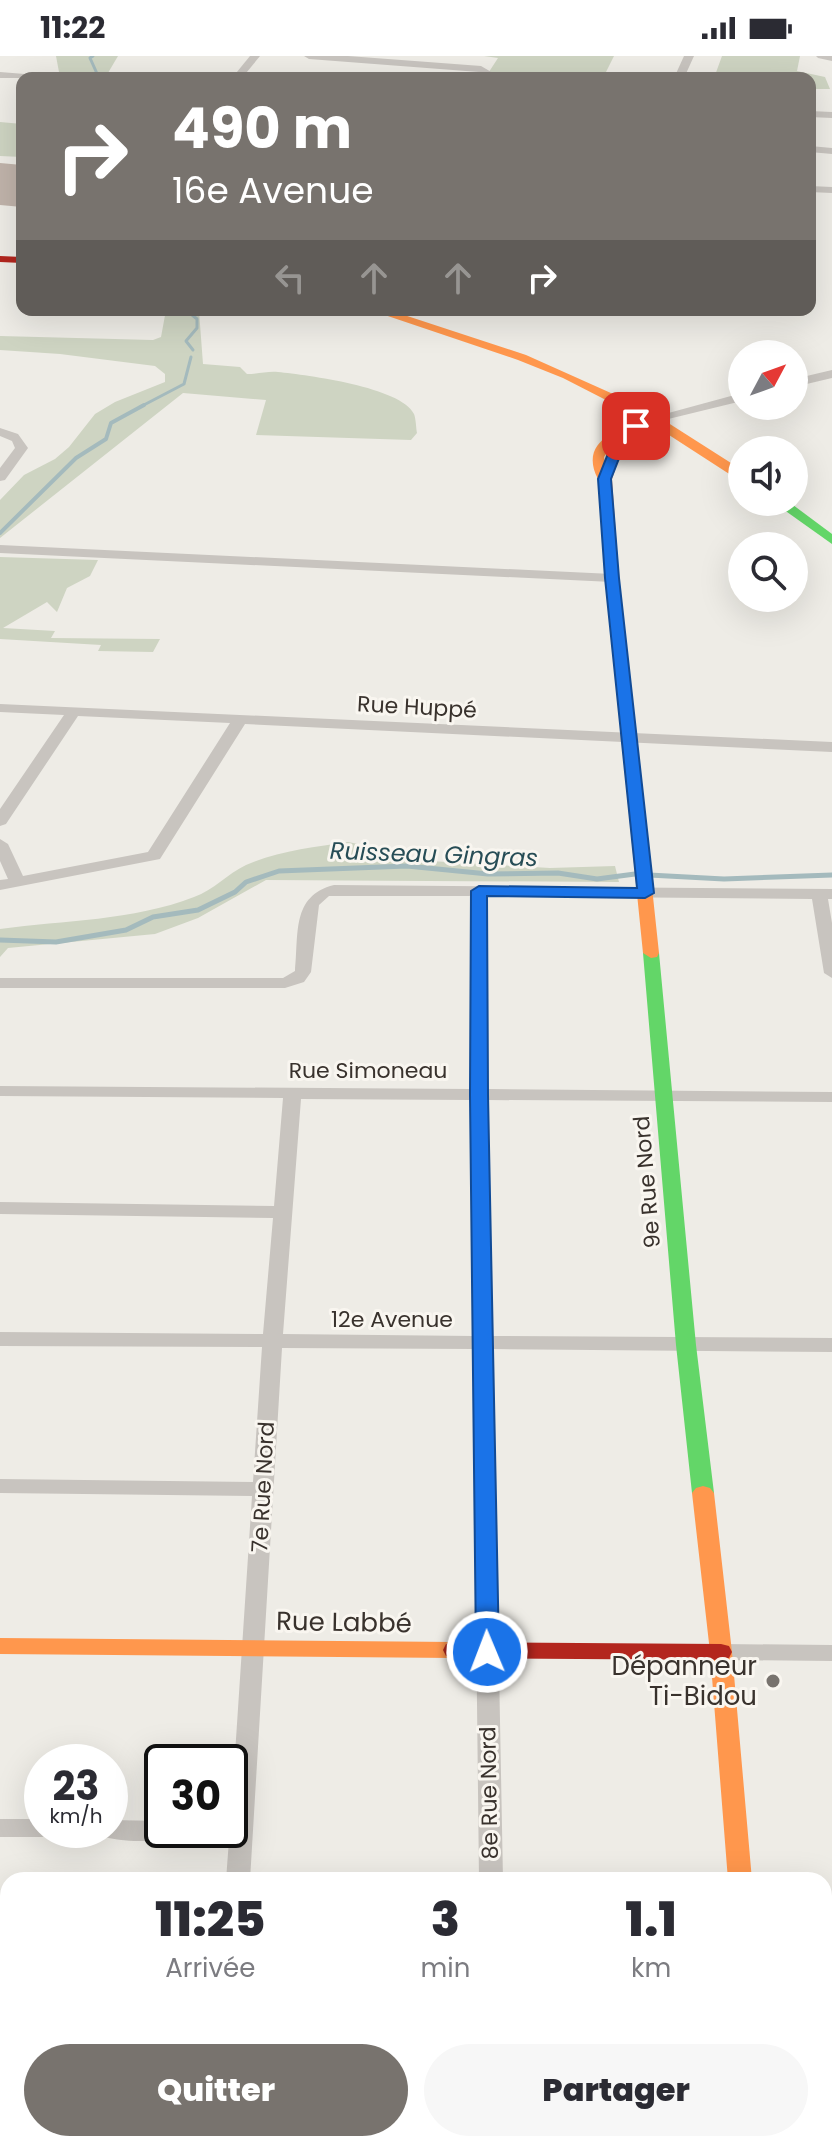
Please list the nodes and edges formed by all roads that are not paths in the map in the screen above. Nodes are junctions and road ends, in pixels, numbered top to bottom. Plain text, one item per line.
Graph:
1 (255, 56) edge
2 (309, 56) edge
3 (821, 56) edge
4 (353, 58) edge
5 (832, 58) edge
6 (242, 72) edge
7 (469, 72) edge
8 (397, 316) edge
9 (832, 374) edge
10 (808, 380) edge
11 (728, 400) edge
12 (656, 418) junction
13 (0, 432) edge
14 (728, 467) edge
15 (0, 477) edge
16 (799, 516) edge
17 (832, 540) edge
18 (0, 549) edge
19 (612, 578) junction
20 (0, 708) edge
21 (74, 711) junction
22 (240, 720) junction
23 (631, 739) junction
24 (832, 747) edge
25 (0, 821) edge
26 (0, 844) edge
27 (644, 879) junction
28 (18, 882) junction
29 (0, 885) edge
30 (479, 891) junction
31 (825, 894) edge
32 (832, 973) edge
33 (0, 983) edge
34 (0, 1091) edge
35 (292, 1094) junction
36 (479, 1095) junction
37 (663, 1097) junction
38 (832, 1097) edge
39 (0, 1208) edge
40 (282, 1212) junction
41 (0, 1339) edge
42 (272, 1343) junction
43 (482, 1343) junction
44 (686, 1345) junction
45 (832, 1345) edge
46 (0, 1486) edge
47 (263, 1489) junction
48 (0, 1646) edge
49 (254, 1648) junction
50 (487, 1652) junction
51 (721, 1652) junction
52 (832, 1653) edge
53 (247, 1744) edge
54 (0, 1828) edge
55 (24, 1828) edge
56 (240, 1848) edge
57 (238, 1872) edge
58 (491, 1872) edge
59 (739, 1872) edge

1 - 6 street
2 - 4 street
3 - 5 street
4 - 7 street
8 - 12 street
9 - 10 street
11 - 12 street, 9e Rue Nord
12 - 14 street
12 - 19 street, 9e Rue Nord
13 - 15 street
16 - 17 street
18 - 19 street
19 - 23 street, 9e Rue Nord
20 - 21 street, Rue Huppé
21 - 22 street, Rue Huppé
21 - 25 street
22 - 23 street, Rue Huppé
22 - 28 street
23 - 24 street, Rue Huppé
23 - 27 street, 9e Rue Nord
26 - 28 street
27 - 30 street
27 - 31 street
27 - 37 street, 9e Rue Nord
28 - 29 street
30 - 33 street
30 - 36 street, 8e Rue Nord
31 - 32 street
34 - 35 street, Rue Simoneau
35 - 36 street, Rue Simoneau
35 - 40 street, 7e Rue Nord
36 - 37 street, Rue Simoneau
36 - 43 street, 8e Rue Nord
37 - 38 street, Rue Simoneau
37 - 44 street, 9e Rue Nord
39 - 40 street
40 - 42 street, 7e Rue Nord
41 - 42 street, 12e Avenue
42 - 43 street, 12e Avenue
42 - 47 street, 7e Rue Nord
43 - 44 street, 12e Avenue
43 - 50 street, 8e Rue Nord
44 - 45 street, 12e Avenue
44 - 51 street, 9e Rue Nord
46 - 47 street
47 - 49 street, 7e Rue Nord
48 - 49 street, Rue Labbé
49 - 50 street, Rue Labbé
49 - 53 street, 7e Rue Nord
50 - 51 street, Rue Labbé
50 - 58 street, 8e Rue Nord
51 - 52 street, Rue Labbé
51 - 59 street, 9e Rue Nord
54 - 55 street
56 - 57 street, 7e Rue Nord

